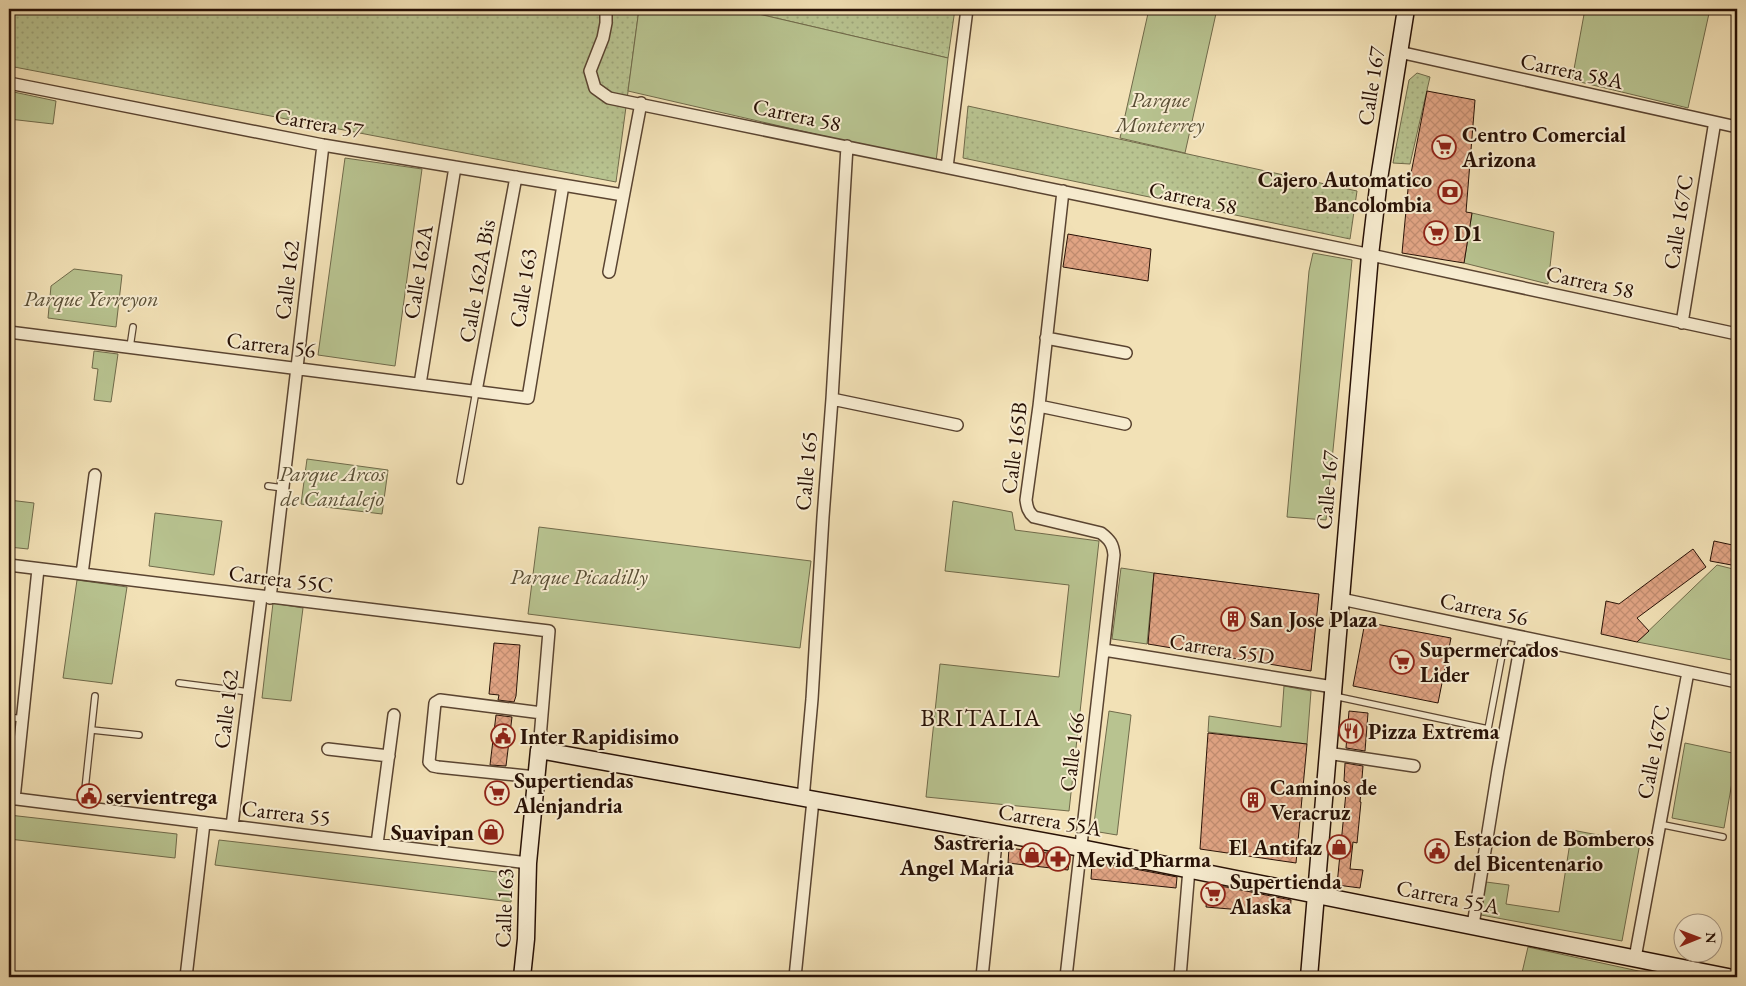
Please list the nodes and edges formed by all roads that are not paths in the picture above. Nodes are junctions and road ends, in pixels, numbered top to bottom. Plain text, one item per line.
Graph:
1 (606, 9) edge
2 (967, 9) edge
3 (1406, 9) edge
4 (1399, 52) junction
5 (9, 83) edge
6 (641, 103) junction
7 (1714, 127) dead end
8 (1737, 127) edge
9 (323, 145) junction
10 (847, 146) junction
11 (455, 167) junction
12 (947, 167) junction
13 (516, 177) junction
14 (563, 185) junction
15 (1063, 191) junction
16 (623, 195) junction
17 (1370, 255) junction
18 (609, 272) dead end
19 (1682, 323) junction
20 (132, 327) dead end
21 (9, 332) edge
22 (1737, 334) edge
23 (1046, 338) junction
24 (130, 347) junction
25 (1126, 353) dead end
26 (297, 368) junction
27 (420, 384) junction
28 (476, 391) junction
29 (528, 398) joint
30 (832, 399) junction
31 (1039, 406) junction
32 (1125, 424) dead end
33 (957, 425) dead end
34 (95, 475) dead end
35 (460, 481) dead end
36 (268, 486) dead end
37 (283, 488) junction
38 (9, 565) edge
39 (38, 569) junction
40 (82, 574) junction
41 (265, 597) junction
42 (1341, 599) junction
43 (549, 631) joint
44 (1506, 634) junction
45 (1522, 637) junction
46 (1104, 650) junction
47 (1688, 672) junction
48 (1737, 682) edge
49 (179, 683) dead end
50 (1333, 691) junction
51 (249, 692) junction
52 (95, 696) dead end
53 (542, 712) junction
54 (394, 715) dead end
55 (9, 717) edge
56 (22, 719) junction
57 (92, 730) junction
58 (139, 735) dead end
59 (328, 749) dead end
60 (538, 750) junction
61 (1327, 753) junction
62 (389, 756) junction
63 (1414, 766) dead end
64 (536, 777) junction
65 (11, 799) edge
66 (808, 799) junction
67 (83, 808) junction
68 (204, 823) junction
69 (1659, 824) junction
70 (232, 826) junction
71 (997, 833) junction
72 (1723, 837) dead end
73 (377, 844) junction
74 (1081, 848) junction
75 (528, 863) junction
76 (1189, 869) junction
77 (1315, 893) junction
78 (1473, 926) junction
79 (1635, 958) junction
80 (186, 977) edge
81 (522, 977) edge
82 (795, 977) edge
83 (982, 977) edge
84 (1066, 977) edge
85 (1180, 977) edge
86 (1309, 977) edge
87 (1728, 977) edge

1 - 6 street, Carrera 58
2 - 12 street
3 - 4 street, Calle 167
4 - 8 street, Carrera 58A
4 - 17 street, Calle 167
5 - 9 street, Carrera 57
6 - 10 street, Carrera 58
6 - 16 street
7 - 19 street, Calle 167C
9 - 11 street, Carrera 57
9 - 26 street, Calle 162
10 - 12 street, Carrera 58
10 - 30 street, Calle 165
11 - 13 street, Carrera 57
11 - 27 street, Calle 162A
12 - 15 street, Carrera 58
13 - 14 street, Carrera 57
13 - 28 street, Calle 162A Bis
14 - 16 street, Carrera 57
14 - 29 street, Calle 163
15 - 17 street, Carrera 58
15 - 23 street, Calle 165B
16 - 18 street
17 - 19 street, Carrera 58
17 - 42 street, Calle 167
19 - 22 street, Carrera 58
20 - 24 lane
21 - 24 street, Carrera 56
23 - 25 street
23 - 31 street, Calle 165B
24 - 26 street, Carrera 56
26 - 27 street, Carrera 56
26 - 37 street, Calle 162
27 - 28 street, Carrera 56
28 - 29 street, Carrera 56
28 - 35 lane
30 - 33 street
30 - 66 street, Calle 165
31 - 32 street
31 - 46 street, Calle 165B
34 - 40 street
36 - 37 lane
37 - 41 street, Calle 162
38 - 39 street, Carrera 55C
39 - 40 street, Carrera 55C
39 - 56 street
40 - 41 street, Carrera 55C
41 - 43 street, Carrera 55C
41 - 51 street, Calle 162
42 - 44 street, Carrera 56
42 - 50 street, Calle 167
43 - 53 street, Calle 163
44 - 45 street, Carrera 56
44 - 50 lane
45 - 47 street, Carrera 56
45 - 78 street
46 - 50 street, Carrera 55D
46 - 74 street, Calle 166
47 - 48 street, Carrera 56
47 - 69 street, Calle 167C
49 - 51 lane
50 - 61 street, Calle 167
51 - 70 street, Calle 162
52 - 57 lane
53 - 60 street, Calle 163
53 - 64 street
54 - 62 street
55 - 56 lane
56 - 65 street
57 - 58 lane
57 - 67 lane
59 - 62 street
60 - 64 street, Calle 163
60 - 66 street, Carrera 55A
61 - 63 street
61 - 77 street, Calle 167
62 - 73 street
64 - 75 street, Calle 163
65 - 67 street, Carrera 55
66 - 71 street, Carrera 55A
66 - 82 street, Calle 165
67 - 68 street, Carrera 55
68 - 70 street, Carrera 55
68 - 80 street
69 - 72 lane
69 - 79 street, Calle 167C
70 - 73 street, Carrera 55
71 - 74 street, Carrera 55A
71 - 83 street
73 - 75 street, Carrera 55
74 - 76 street, Carrera 55A
74 - 84 street, Calle 166
75 - 81 street, Calle 163
76 - 77 street, Carrera 55A
76 - 85 street
77 - 78 street, Carrera 55A
77 - 86 street, Calle 167
78 - 79 street, Carrera 55A
79 - 87 street, Carrera 55A

